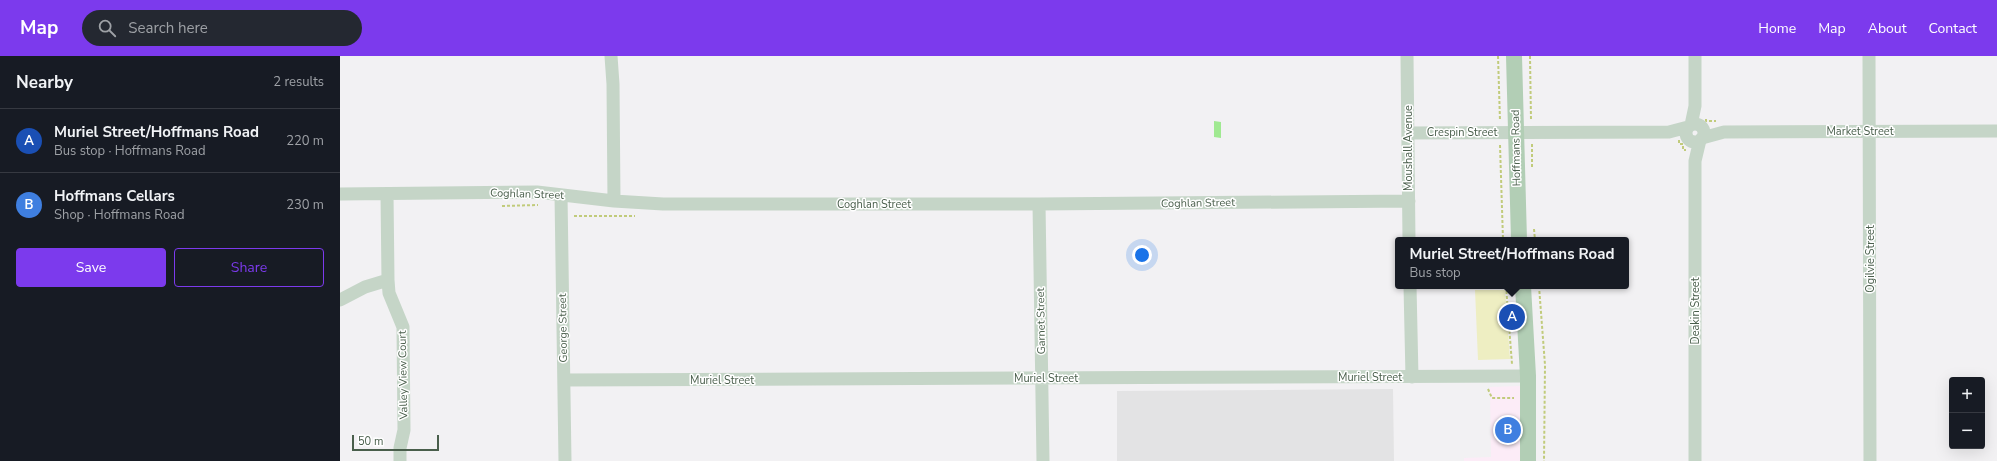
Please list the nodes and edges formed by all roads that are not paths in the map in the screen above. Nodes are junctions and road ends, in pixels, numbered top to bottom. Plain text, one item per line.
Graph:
1 (611, 56) edge
2 (615, 56) edge
3 (1407, 56) edge
4 (1514, 56) edge
5 (1695, 56) edge
6 (1869, 56) edge
7 (613, 84) junction
8 (1869, 131) junction
9 (1997, 131) edge
10 (1508, 132) junction
11 (1409, 133) junction
12 (1695, 133) junction
13 (340, 194) edge
14 (388, 194) junction
15 (561, 195) junction
16 (614, 201) junction
17 (1409, 201) junction
18 (1039, 204) junction
19 (1409, 237) edge
20 (1519, 237) edge
21 (388, 280) junction
22 (1410, 289) edge
23 (1523, 289) edge
24 (340, 300) edge
25 (1528, 376) junction
26 (1412, 377) junction
27 (1042, 378) junction
28 (564, 380) junction
29 (400, 461) edge
30 (565, 461) edge
31 (1043, 461) edge
32 (1528, 461) edge
33 (1695, 461) edge
34 (1870, 461) edge

1 - 7 street
2 - 7 street
3 - 11 street, Moushall Avenue
4 - 10 main road, Hoffmans Road
5 - 12 street, Deakin Street
6 - 8 street, Ogilvie Street
7 - 16 street
8 - 9 street, Market Street
8 - 12 street, Market Street
8 - 34 street, Ogilvie Street
10 - 11 street, Crespin Street
10 - 12 street, Market Street
10 - 20 main road, Hoffmans Road
11 - 17 street, Moushall Avenue
12 - 33 street, Deakin Street
13 - 14 street, Coghlan Street
14 - 15 street, Coghlan Street
14 - 21 street, Valley View Court
15 - 16 street, Coghlan Street
15 - 28 street, George Street
16 - 18 street, Coghlan Street
17 - 18 street, Coghlan Street
17 - 19 street, Moushall Avenue
18 - 27 street, Garnet Street
21 - 24 street
21 - 29 street, Valley View Court
22 - 26 street
23 - 25 main road
25 - 26 street, Muriel Street
25 - 32 main road
26 - 27 street, Muriel Street
27 - 28 street, Muriel Street
27 - 31 street, Garnet Street
28 - 30 street, George Street

